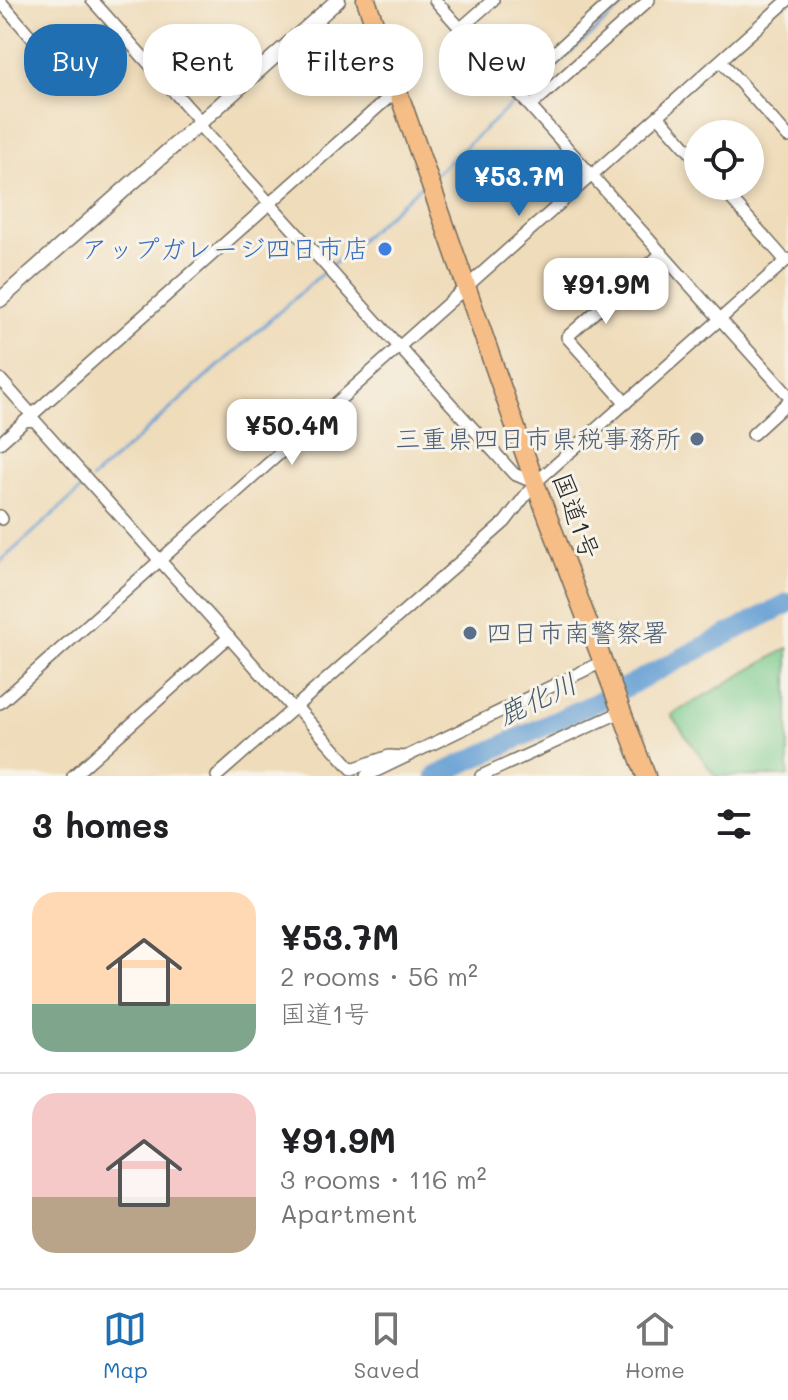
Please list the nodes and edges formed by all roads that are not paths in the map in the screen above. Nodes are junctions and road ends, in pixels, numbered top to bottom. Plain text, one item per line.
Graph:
1 (92, 0) edge
2 (338, 0) edge
3 (366, 0) edge
4 (435, 0) edge
5 (493, 0) edge
6 (613, 0) edge
7 (649, 0) edge
8 (0, 1) edge
9 (786, 2) edge
10 (375, 24) edge
11 (457, 24) edge
12 (466, 24) edge
13 (24, 29) edge
14 (555, 53) edge
15 (721, 61) junction
16 (392, 96) edge
17 (400, 96) edge
18 (522, 96) edge
19 (529, 104) junction
20 (658, 116) junction
21 (200, 123) junction
22 (788, 137) edge
23 (684, 145) edge
24 (592, 175) junction
25 (733, 200) edge
26 (270, 202) junction
27 (662, 253) junction
28 (787, 260) edge
29 (468, 288) junction
30 (0, 300) edge
31 (719, 318) junction
32 (400, 347) junction
33 (0, 379) edge
34 (788, 395) edge
35 (788, 402) edge
36 (626, 403) junction
37 (32, 418) junction
38 (753, 434) dead end
39 (0, 443) edge
40 (535, 483) junction
41 (160, 560) junction
42 (229, 637) junction
43 (602, 662) junction
44 (0, 703) edge
45 (295, 708) junction
46 (622, 709) junction
47 (407, 757) junction
48 (73, 776) edge
49 (217, 776) edge
50 (366, 776) edge
51 (481, 776) edge
52 (646, 776) edge

1 - 21 street
2 - 21 street
3 - 10 highway, 国道1号
4 - 11 street
5 - 12 street
6 - 14 street
7 - 19 street
8 - 13 street
9 - 15 street
15 - 20 street
15 - 22 street
16 - 26 street
17 - 29 highway, 国道1号
18 - 19 street
19 - 24 street
20 - 23 street
20 - 24 street
21 - 26 street
21 - 30 street
24 - 27 street
24 - 29 street
25 - 28 street
26 - 32 street
26 - 37 street
27 - 31 street
27 - 36 street
28 - 31 street
29 - 32 street
29 - 40 highway, 国道1号
31 - 34 street
31 - 36 street
32 - 40 street
32 - 41 street
33 - 37 street
35 - 38 street
36 - 40 street
37 - 39 street
37 - 41 street
40 - 43 highway, 国道1号
40 - 45 street
41 - 42 street
41 - 44 street
42 - 45 street
42 - 48 street
43 - 46 highway, 国道1号
43 - 47 street
45 - 47 street
45 - 49 street
46 - 51 street
46 - 52 highway, 国道1号
47 - 50 street

